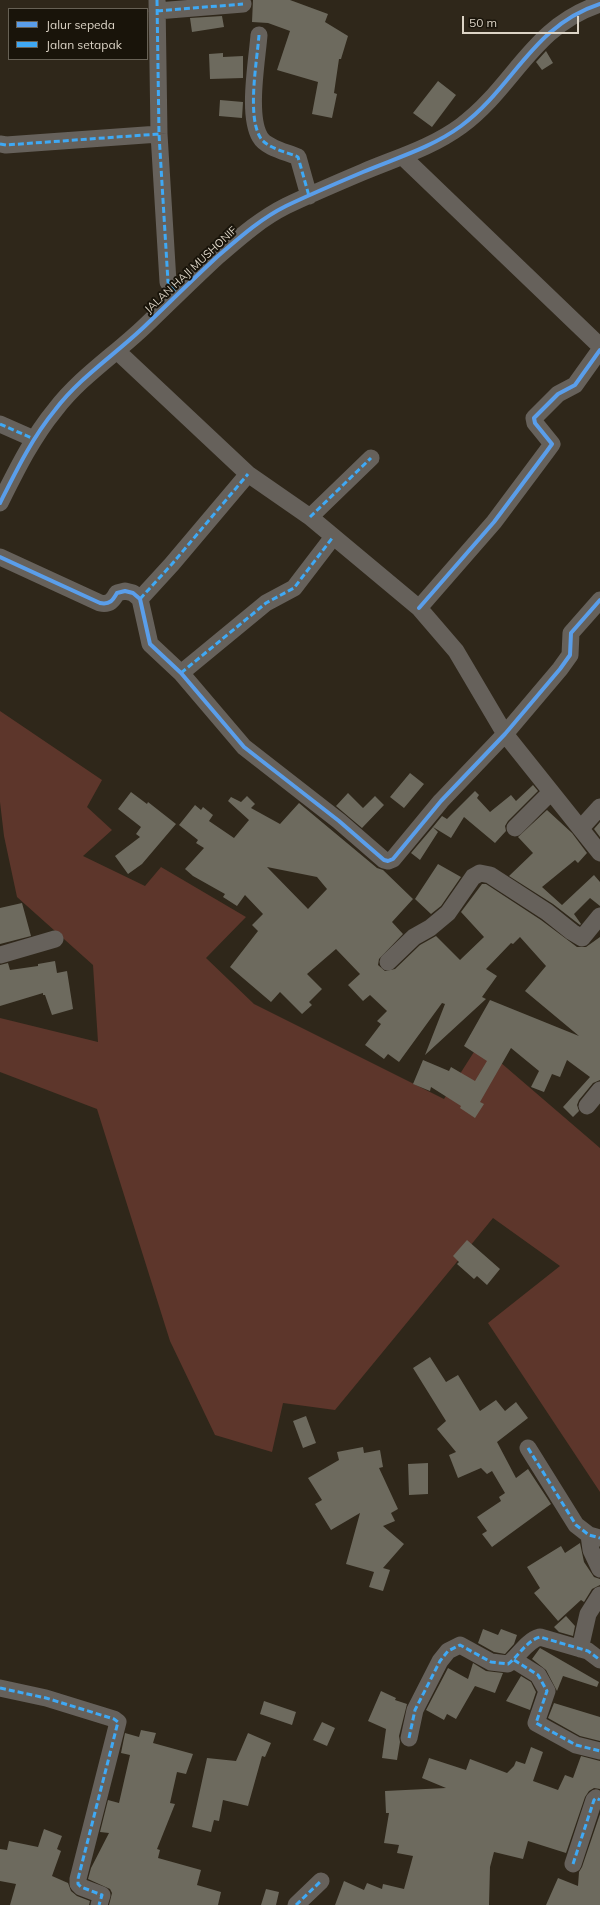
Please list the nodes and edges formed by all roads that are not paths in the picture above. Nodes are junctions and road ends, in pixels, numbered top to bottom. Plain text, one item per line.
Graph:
1 (243, 4) dead end
2 (600, 4) edge
3 (157, 6) edge
4 (259, 36) dead end
5 (159, 134) junction
6 (0, 144) edge
7 (403, 157) junction
8 (308, 196) junction
9 (176, 294) junction
10 (600, 346) edge
11 (117, 350) junction
12 (600, 350) edge
13 (0, 424) edge
14 (34, 439) junction
15 (370, 458) dead end
16 (248, 474) junction
17 (0, 503) edge
18 (310, 517) junction
19 (333, 537) junction
20 (0, 557) edge
21 (140, 599) junction
22 (600, 600) edge
23 (419, 608) junction
24 (181, 673) junction
25 (505, 734) junction
26 (551, 792) junction
27 (600, 807) edge
28 (515, 828) dead end
29 (581, 828) junction
30 (600, 852) edge
31 (600, 916) edge
32 (55, 939) dead end
33 (0, 954) edge
34 (388, 962) dead end
35 (600, 1090) edge
36 (587, 1106) dead end
37 (528, 1448) dead end
38 (594, 1536) edge
39 (600, 1569) edge
40 (600, 1595) edge
41 (580, 1649) junction
42 (514, 1660) junction
43 (600, 1660) edge
44 (0, 1688) edge
45 (409, 1738) dead end
46 (600, 1751) edge
47 (600, 1800) edge
48 (573, 1864) dead end
49 (321, 1881) dead end
50 (99, 1905) edge
51 (296, 1905) edge

1 - 3 street
2 - 7 street, JALAN HAJI MUSHONIF
3 - 5 street
4 - 8 street
5 - 6 street
5 - 9 street
7 - 8 street, JALAN HAJI MUSHONIF
7 - 10 street
8 - 9 street, JALAN HAJI MUSHONIF
9 - 11 street, JALAN HAJI MUSHONIF
11 - 14 street, JALAN HAJI MUSHONIF
11 - 16 street
12 - 23 street
13 - 14 street
14 - 17 street, JALAN HAJI MUSHONIF
15 - 18 street
16 - 18 street
16 - 21 street
18 - 19 street
19 - 23 street
19 - 24 street
20 - 21 street
21 - 24 street
22 - 25 street
23 - 25 street
24 - 25 street
25 - 26 street
26 - 28 street
26 - 29 street
27 - 29 street
29 - 30 street
31 - 34 street
32 - 33 street
35 - 36 street
37 - 38 street
38 - 39 street
40 - 41 street
41 - 42 street
41 - 43 street
42 - 45 street
42 - 46 street
44 - 50 street
47 - 48 street
49 - 51 street

